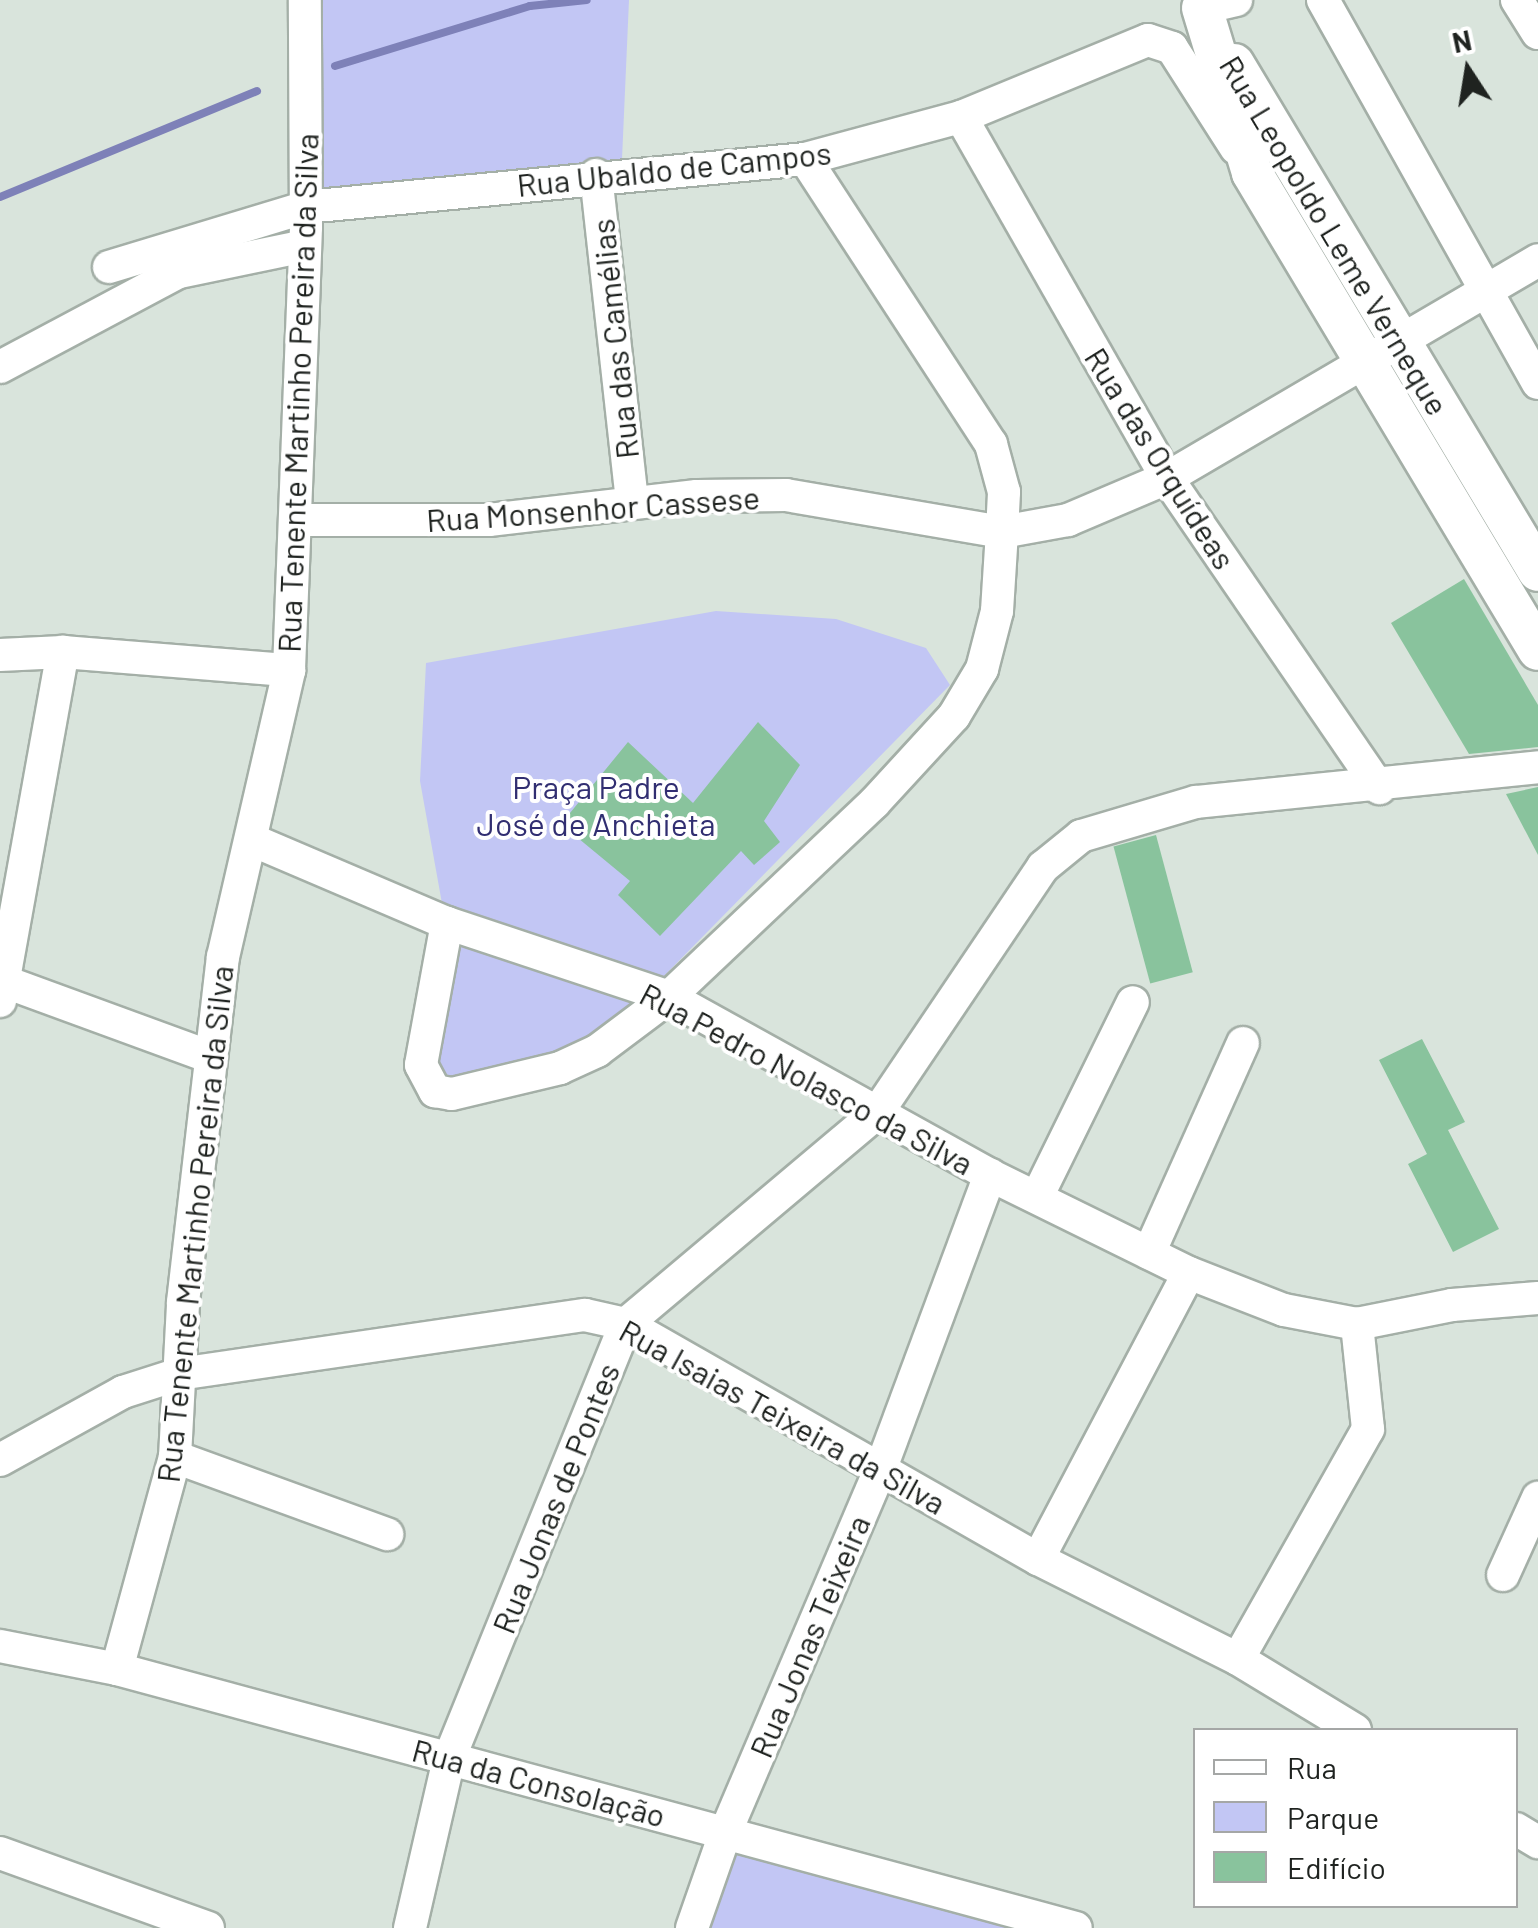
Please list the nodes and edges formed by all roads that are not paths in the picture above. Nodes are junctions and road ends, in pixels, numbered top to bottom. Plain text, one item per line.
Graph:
1 (305, 0) edge
2 (1323, 0) edge
3 (1517, 0) edge
4 (1212, 3) edge
5 (1538, 33) edge
6 (961, 117) junction
7 (806, 159) junction
8 (1252, 173) junction
9 (596, 175) junction
10 (306, 207) junction
11 (304, 246) junction
12 (1538, 260) edge
13 (108, 267) dead end
14 (1482, 292) junction
15 (1397, 343) junction
16 (1362, 364) junction
17 (0, 366) edge
18 (1538, 383) edge
19 (1167, 478) junction
20 (632, 502) junction
21 (296, 520) junction
22 (1002, 532) junction
23 (1538, 571) edge
24 (1538, 650) edge
25 (62, 652) junction
26 (0, 655) edge
27 (289, 670) junction
28 (1538, 766) edge
29 (1378, 788) junction
30 (252, 840) junction
31 (448, 923) junction
32 (2, 988) edge
33 (669, 998) junction
34 (1133, 1002) dead end
35 (1243, 1043) dead end
36 (210, 1057) junction
37 (876, 1113) junction
38 (990, 1175) junction
39 (1037, 1197) junction
40 (1149, 1253) junction
41 (1189, 1273) junction
42 (1538, 1298) edge
43 (626, 1324) junction
44 (1357, 1324) junction
45 (180, 1374) junction
46 (175, 1457) junction
47 (0, 1460) edge
48 (881, 1468) junction
49 (1538, 1498) edge
50 (387, 1534) dead end
51 (1038, 1559) junction
52 (1503, 1575) dead end
53 (0, 1646) edge
54 (1238, 1658) junction
55 (117, 1669) junction
56 (1353, 1728) edge
57 (449, 1759) junction
58 (726, 1831) junction
59 (0, 1852) edge
60 (208, 1928) edge
61 (410, 1928) edge
62 (692, 1928) edge
63 (1076, 1928) edge

1 - 10 street, Rua Tenente Martinho Pereira da Silva
2 - 14 street
3 - 5 street
4 - 8 main road, Rua Leopoldo Leme Verneque
4 - 15 main road, Rua Leopoldo Leme Verneque
6 - 7 street, Rua Ubaldo de Campos
6 - 8 street, Rua Ubaldo de Campos
6 - 19 street, Rua das Orquídeas
7 - 9 street, Rua Ubaldo de Campos
7 - 22 street
8 - 16 main road, Rua Leopoldo Leme Verneque
9 - 10 street, Rua Ubaldo de Campos
9 - 20 street, Rua das Camélias
10 - 11 street, Rua Tenente Martinho Pereira da Silva
10 - 13 street, Rua Ubaldo de Campos
11 - 17 street
11 - 21 street, Rua Tenente Martinho Pereira da Silva
12 - 14 street, Rua Monsenhor Cassese
14 - 15 street, Rua Monsenhor Cassese
14 - 18 street
15 - 16 street, Rua Monsenhor Cassese
15 - 23 main road, Rua Leopoldo Leme Verneque
16 - 19 street, Rua Monsenhor Cassese
16 - 24 main road, Rua Leopoldo Leme Verneque
19 - 22 street, Rua Monsenhor Cassese
19 - 29 street, Rua das Orquídeas
20 - 21 street, Rua Monsenhor Cassese
20 - 22 street, Rua Monsenhor Cassese
21 - 27 street, Rua Tenente Martinho Pereira da Silva
22 - 33 street
25 - 26 street
25 - 27 street
25 - 32 street
27 - 30 street, Rua Tenente Martinho Pereira da Silva
28 - 29 street, Rua Jonas de Pontes
29 - 37 street, Rua Jonas de Pontes
30 - 31 street, Rua Pedro Nolasco da Silva
30 - 36 street, Rua Tenente Martinho Pereira da Silva
31 - 33 street, Rua Pedro Nolasco da Silva
31 - 33 street
32 - 36 street
33 - 37 street, Rua Pedro Nolasco da Silva
34 - 39 street
35 - 40 street
36 - 45 street, Rua Tenente Martinho Pereira da Silva
37 - 38 street, Rua Pedro Nolasco da Silva
37 - 43 street, Rua Jonas de Pontes
38 - 39 street, Rua Pedro Nolasco da Silva
38 - 48 street, Rua Jonas Teixeira
39 - 40 street, Rua Pedro Nolasco da Silva
40 - 41 street, Rua Pedro Nolasco da Silva
41 - 44 street, Rua Pedro Nolasco da Silva
41 - 51 street
42 - 44 street
43 - 45 street, Rua Isaias Teixeira da Silva
43 - 48 street, Rua Isaias Teixeira da Silva
43 - 57 street, Rua Jonas de Pontes
44 - 54 street
45 - 46 street, Rua Tenente Martinho Pereira da Silva
45 - 47 street, Rua Isaias Teixeira da Silva
46 - 50 street
46 - 55 street, Rua Tenente Martinho Pereira da Silva
48 - 51 street, Rua Isaias Teixeira da Silva
48 - 58 street, Rua Jonas Teixeira
49 - 52 street
51 - 54 street, Rua Isaias Teixeira da Silva
53 - 55 street, Rua da Consolação
54 - 56 street, Rua Isaias Teixeira da Silva
55 - 57 street, Rua da Consolação
57 - 58 street, Rua da Consolação
57 - 61 street, Rua Jonas de Pontes
58 - 62 street, Rua Jonas Teixeira
58 - 63 street, Rua da Consolação
59 - 60 street

